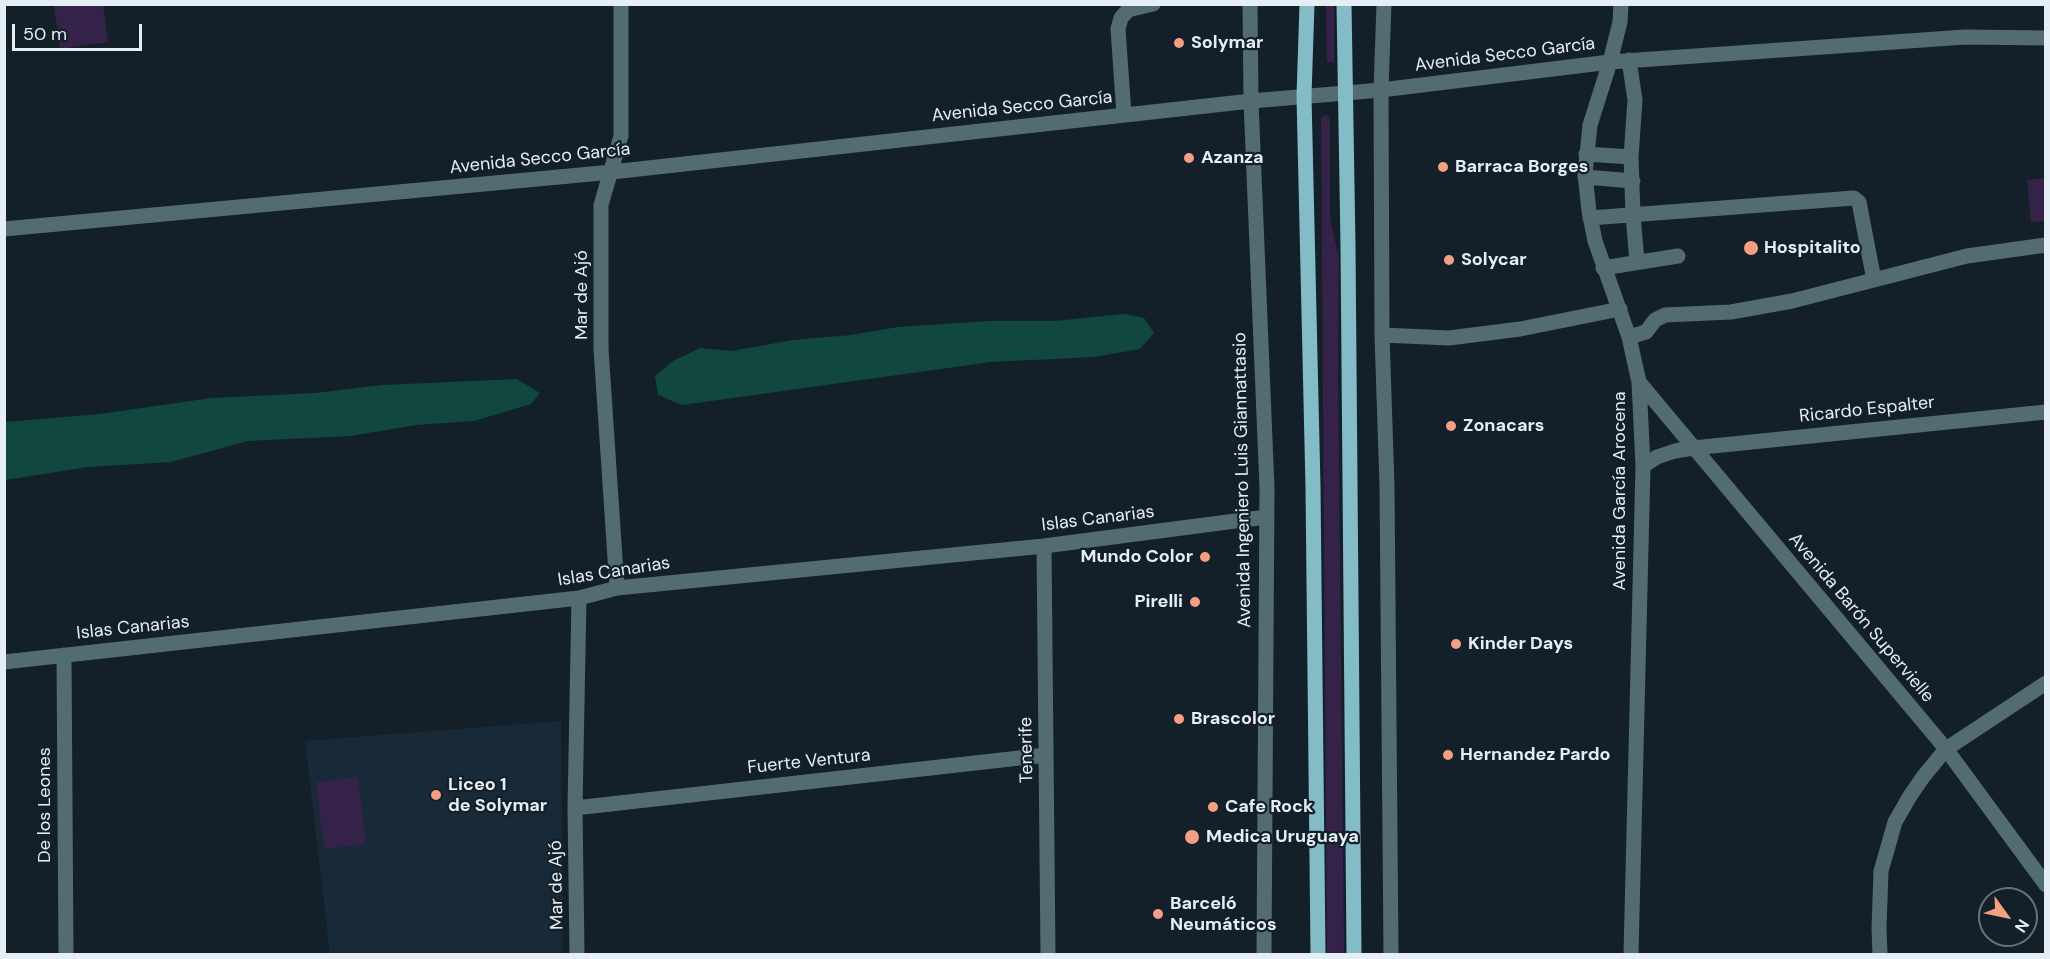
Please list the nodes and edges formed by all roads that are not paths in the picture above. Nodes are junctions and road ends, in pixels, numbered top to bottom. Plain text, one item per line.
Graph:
1 (621, 4) edge
2 (1154, 4) edge
3 (1250, 4) edge
4 (1307, 4) edge
5 (1344, 4) edge
6 (1384, 4) edge
7 (1622, 4) edge
8 (2046, 38) edge
9 (1629, 60) junction
10 (1610, 62) junction
11 (1381, 90) junction
12 (1345, 93) junction
13 (1304, 96) junction
14 (1251, 101) junction
15 (1124, 115) junction
16 (1586, 154) junction
17 (1631, 157) junction
18 (612, 172) junction
19 (1586, 177) junction
20 (1633, 181) junction
21 (1633, 215) junction
22 (1590, 218) junction
23 (4, 229) edge
24 (2046, 245) edge
25 (1678, 256) dead end
26 (1637, 262) junction
27 (1603, 267) junction
28 (1874, 280) junction
29 (1620, 309) junction
30 (1382, 335) junction
31 (1629, 337) junction
32 (1639, 382) junction
33 (2046, 412) edge
34 (1694, 448) junction
35 (1643, 466) junction
36 (1266, 516) junction
37 (1044, 546) junction
38 (617, 588) junction
39 (579, 598) junction
40 (64, 655) junction
41 (4, 662) edge
42 (2046, 683) edge
43 (1946, 749) junction
44 (1046, 755) junction
45 (575, 808) junction
46 (2046, 885) edge
47 (66, 954) edge
48 (577, 954) edge
49 (1048, 954) edge
50 (1264, 954) edge
51 (1318, 954) edge
52 (1354, 954) edge
53 (1391, 954) edge
54 (1630, 954) edge
55 (1880, 954) edge

1 - 18 street, Mar de Ajó
2 - 15 street
3 - 14 street, Avenida Ingeniero Luis Giannattasio
4 - 13 main road
5 - 12 main road
6 - 11 street
7 - 10 street, Avenida García Arocena
8 - 9 street, Avenida Secco García
9 - 10 street, Avenida Secco García
9 - 17 street
10 - 11 street, Avenida Secco García
10 - 16 street, Avenida García Arocena
11 - 12 street, Avenida Secco García
11 - 30 street
12 - 13 street, Avenida Secco García
12 - 52 main road
13 - 14 street, Avenida Secco García
13 - 51 main road
14 - 15 street, Avenida Secco García
14 - 36 street, Avenida Ingeniero Luis Giannattasio
15 - 18 street, Avenida Secco García
16 - 17 street
16 - 19 street, Avenida García Arocena
17 - 20 street
18 - 23 street, Avenida Secco García
18 - 38 street, Mar de Ajó
19 - 20 street
19 - 22 street, Avenida García Arocena
20 - 21 street
21 - 22 street
21 - 26 street
21 - 28 street
22 - 27 street, Avenida García Arocena
24 - 28 street
25 - 26 street
26 - 27 street
27 - 29 street, Avenida García Arocena
28 - 31 street
29 - 30 street
29 - 31 street, Avenida García Arocena
30 - 53 street
31 - 32 street, Avenida García Arocena
32 - 34 street, Avenida Barón Supervielle
32 - 35 street, Avenida García Arocena
33 - 34 street, Ricardo Espalter
34 - 35 street, Ricardo Espalter
34 - 43 street, Avenida Barón Supervielle
35 - 54 street, Avenida García Arocena
36 - 37 street, Islas Canarias
36 - 50 street, Avenida Ingeniero Luis Giannattasio
37 - 38 street, Islas Canarias
37 - 44 street, Tenerife
38 - 39 street, Islas Canarias
39 - 40 street, Islas Canarias
39 - 45 street, Mar de Ajó
40 - 41 street, Islas Canarias
40 - 47 street, De los Leones
42 - 43 street
43 - 46 street, Avenida Barón Supervielle
43 - 55 street
44 - 45 street, Fuerte Ventura
44 - 49 street, Tenerife
45 - 48 street, Mar de Ajó

